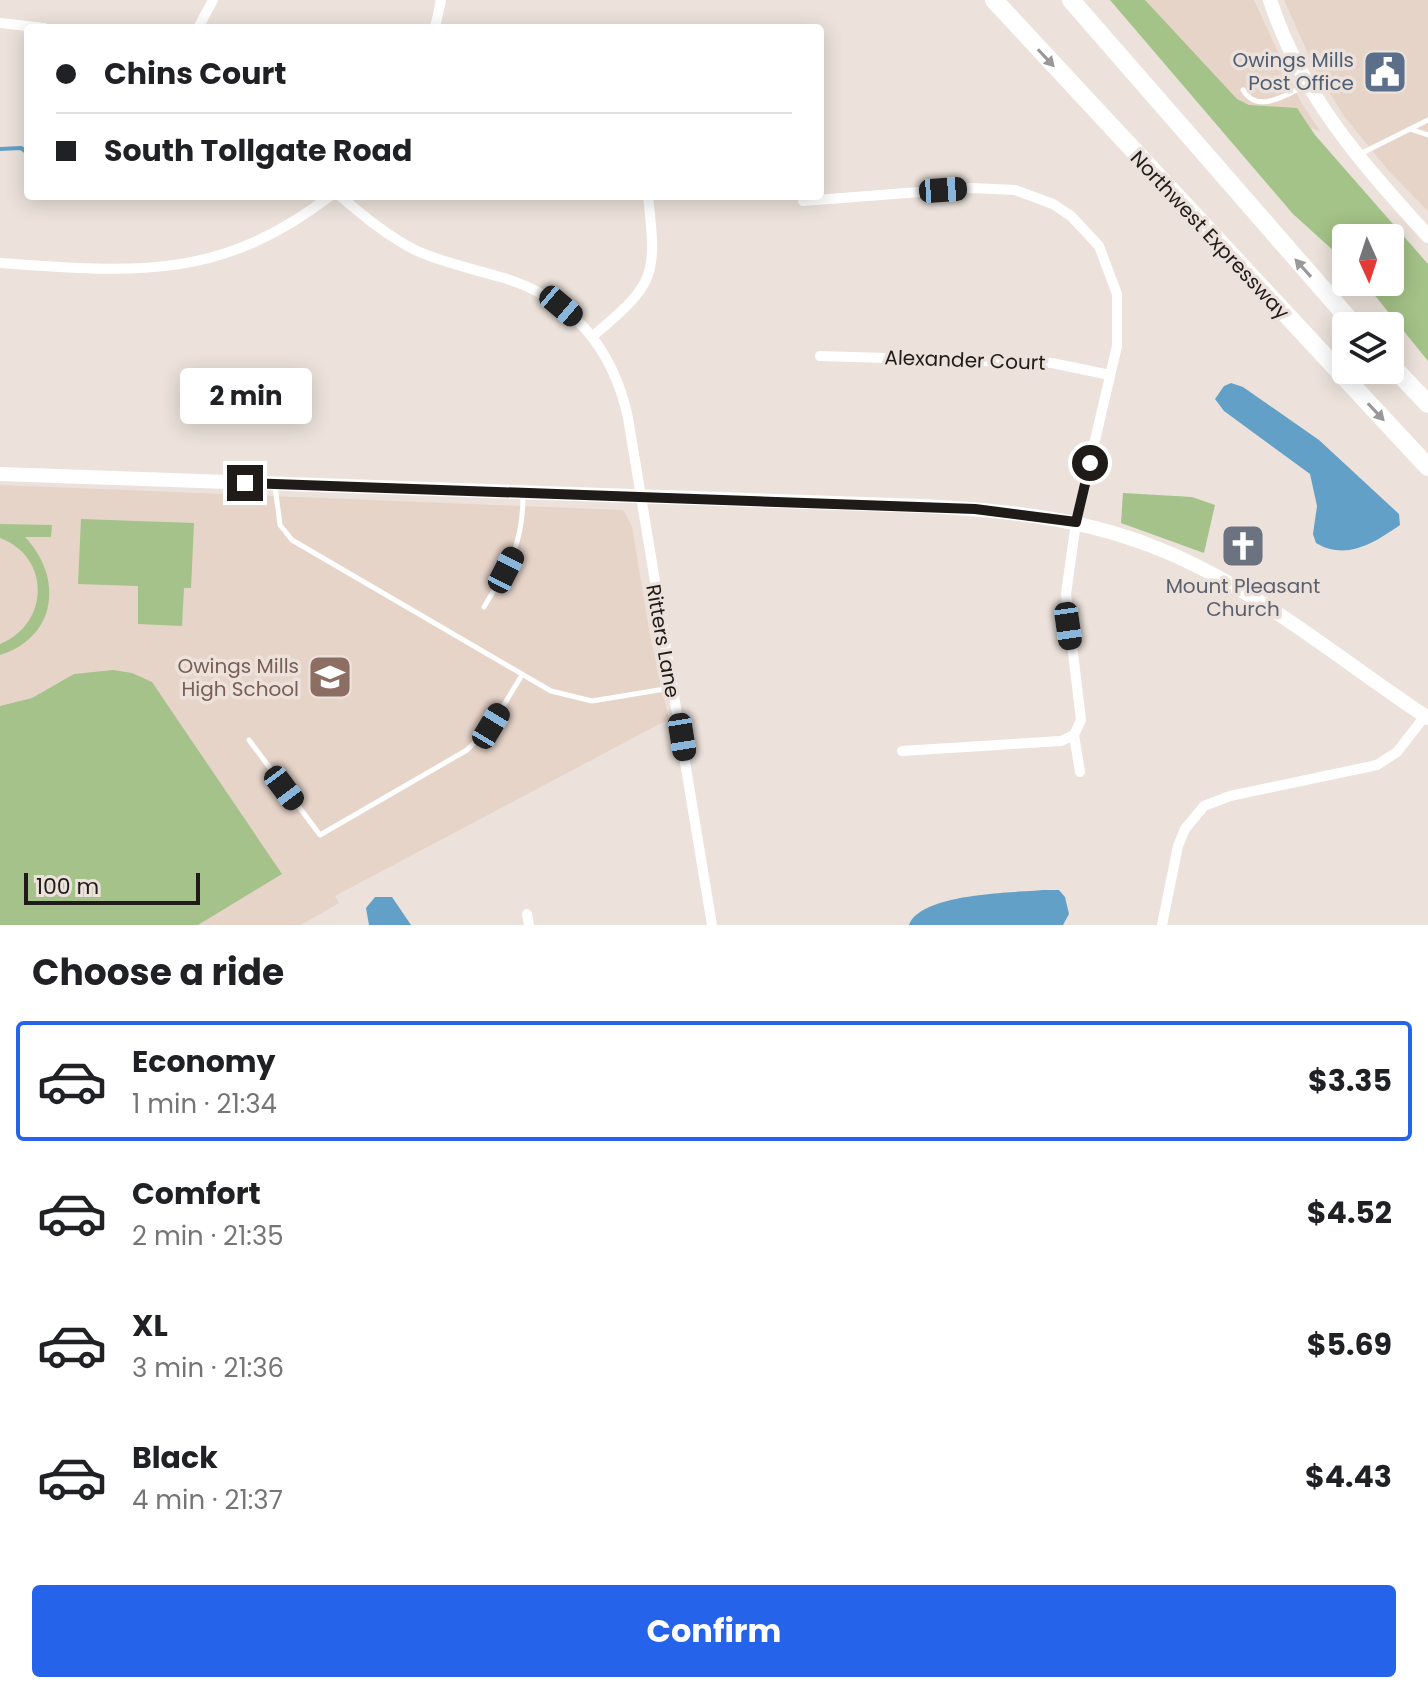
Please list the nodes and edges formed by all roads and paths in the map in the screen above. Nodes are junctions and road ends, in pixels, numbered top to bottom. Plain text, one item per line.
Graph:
1 (213, 0) edge
2 (441, 0) edge
3 (994, 0) edge
4 (1071, 0) edge
5 (1270, 0) edge
6 (0, 23) edge
7 (200, 24) edge
8 (436, 24) edge
9 (24, 26) edge
10 (1308, 85) junction
11 (1243, 90) dead end
12 (1428, 120) edge
13 (1409, 129) junction
14 (1428, 135) edge
15 (1356, 157) junction
16 (324, 200) edge
17 (345, 200) edge
18 (648, 200) edge
19 (818, 200) edge
20 (824, 200) edge
21 (803, 201) dead end
22 (1428, 236) edge
23 (0, 263) edge
24 (1343, 312) edge
25 (594, 335) junction
26 (820, 356) dead end
27 (1110, 375) junction
28 (1404, 379) edge
29 (1428, 404) edge
30 (1428, 467) edge
31 (0, 474) edge
32 (275, 485) junction
33 (523, 494) junction
34 (640, 498) junction
35 (1076, 522) junction
36 (484, 607) dead end
37 (522, 675) junction
38 (672, 688) junction
39 (1426, 717) edge
40 (1074, 735) junction
41 (249, 740) dead end
42 (902, 751) dead end
43 (1080, 772) dead end
44 (712, 925) edge
45 (1162, 925) edge

1 - 7 street
2 - 8 street
3 -> 30 highway, Northwest Expressway
24 -> 4 highway
5 - 10 street
6 - 9 street
10 - 11 lane
10 - 15 street
12 - 13 lane
13 - 14 lane
13 - 15 lane
15 - 22 street
16 - 23 street
17 - 25 street
18 - 25 street
19 - 21 street
20 - 27 street
25 - 34 street, Ritters Lane
26 - 27 street, Alexander Court
27 - 35 street
28 - 29 highway
31 - 32 street
32 - 33 street
32 - 37 lane
33 - 34 street
33 - 36 lane
34 - 35 street
34 - 38 street, Ritters Lane
35 - 39 street
35 - 40 street
37 - 38 lane
37 - 41 lane
38 - 44 street, Ritters Lane
39 - 45 street
40 - 42 street
40 - 43 street

